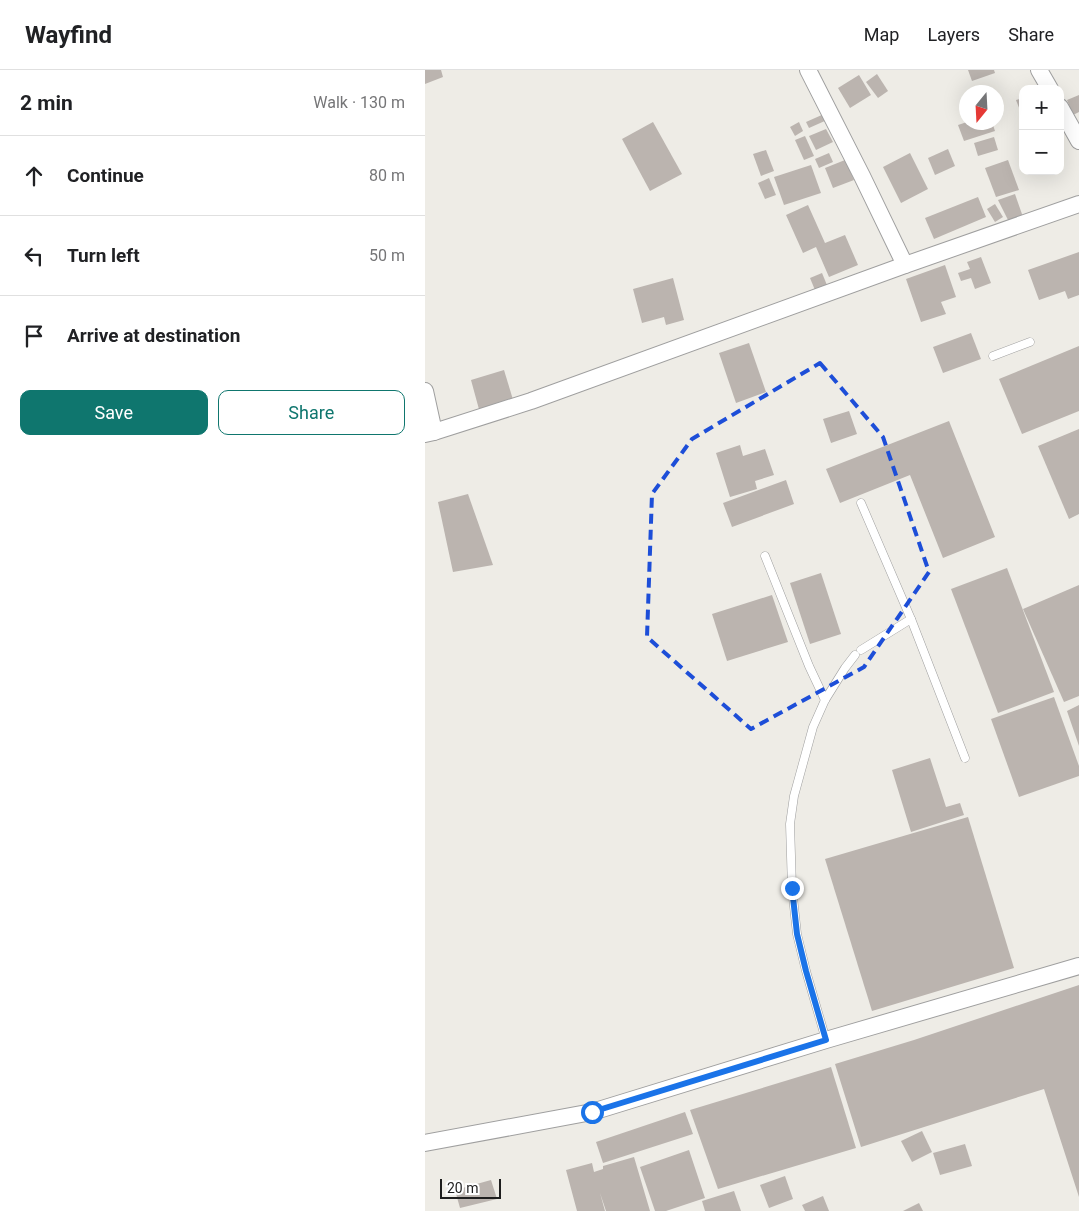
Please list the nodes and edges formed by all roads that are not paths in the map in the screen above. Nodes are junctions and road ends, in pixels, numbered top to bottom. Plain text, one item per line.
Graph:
1 (808, 70) edge
2 (1039, 70) edge
3 (1048, 85) edge
4 (1064, 114) edge
5 (1079, 141) edge
6 (1079, 204) edge
7 (905, 265) junction
8 (1030, 342) dead end
9 (993, 356) dead end
10 (425, 390) edge
11 (430, 433) edge
12 (861, 503) dead end
13 (765, 556) dead end
14 (911, 620) junction
15 (825, 700) junction
16 (965, 758) dead end
17 (1079, 966) edge
18 (826, 1040) junction
19 (425, 1142) edge

1 - 7 street
2 - 3 street
4 - 5 street
6 - 7 street
7 - 11 street
8 - 9 lane
10 - 11 street
12 - 14 lane
13 - 15 lane
14 - 15 lane
14 - 16 lane
15 - 18 lane
17 - 18 street
18 - 19 street

